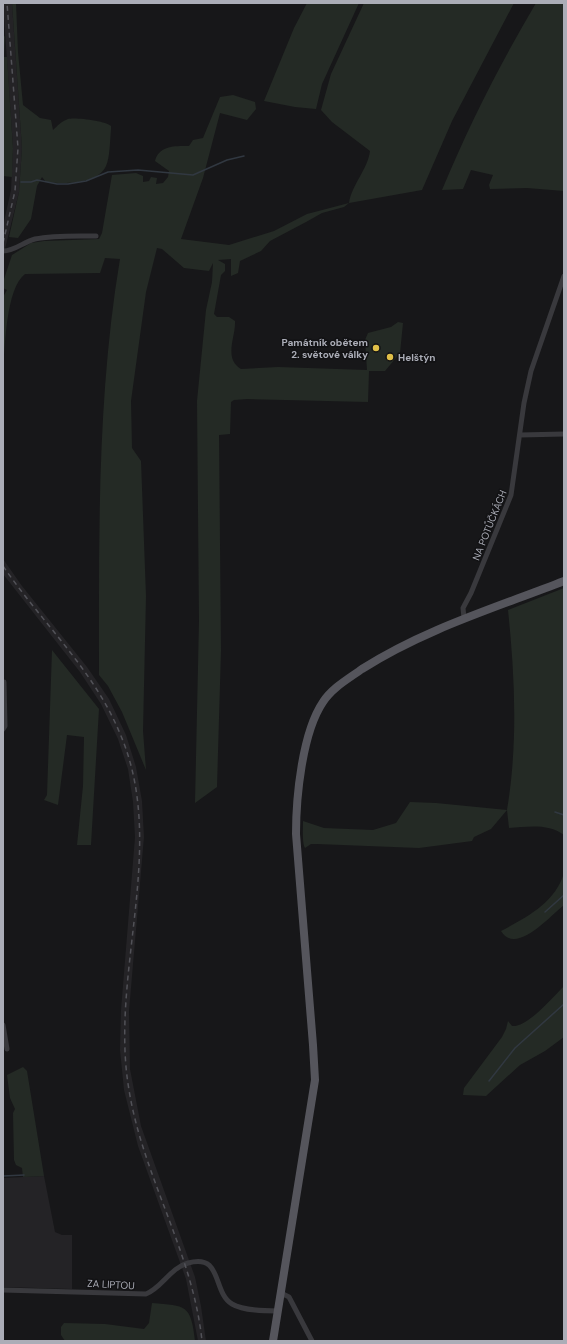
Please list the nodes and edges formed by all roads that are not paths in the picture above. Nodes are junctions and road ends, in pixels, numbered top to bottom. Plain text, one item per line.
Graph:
1 (96, 236) dead end
2 (3, 251) edge
3 (564, 276) edge
4 (564, 434) edge
5 (520, 435) junction
6 (564, 581) edge
7 (464, 618) junction
8 (4, 682) edge
9 (3, 729) edge
10 (3, 1025) edge
11 (7, 1049) dead end
12 (3, 1290) edge
13 (281, 1293) junction
14 (278, 1311) junction
15 (273, 1341) edge
16 (312, 1341) edge

1 - 2 street
3 - 5 street, NA POTŮČKÁCH
4 - 5 street
5 - 7 street, NA POTŮČKÁCH
6 - 7 main road
7 - 13 main road
8 - 9 street
10 - 11 street
12 - 14 street, ZA LIPTOU
13 - 14 main road
13 - 16 street
14 - 15 main road

